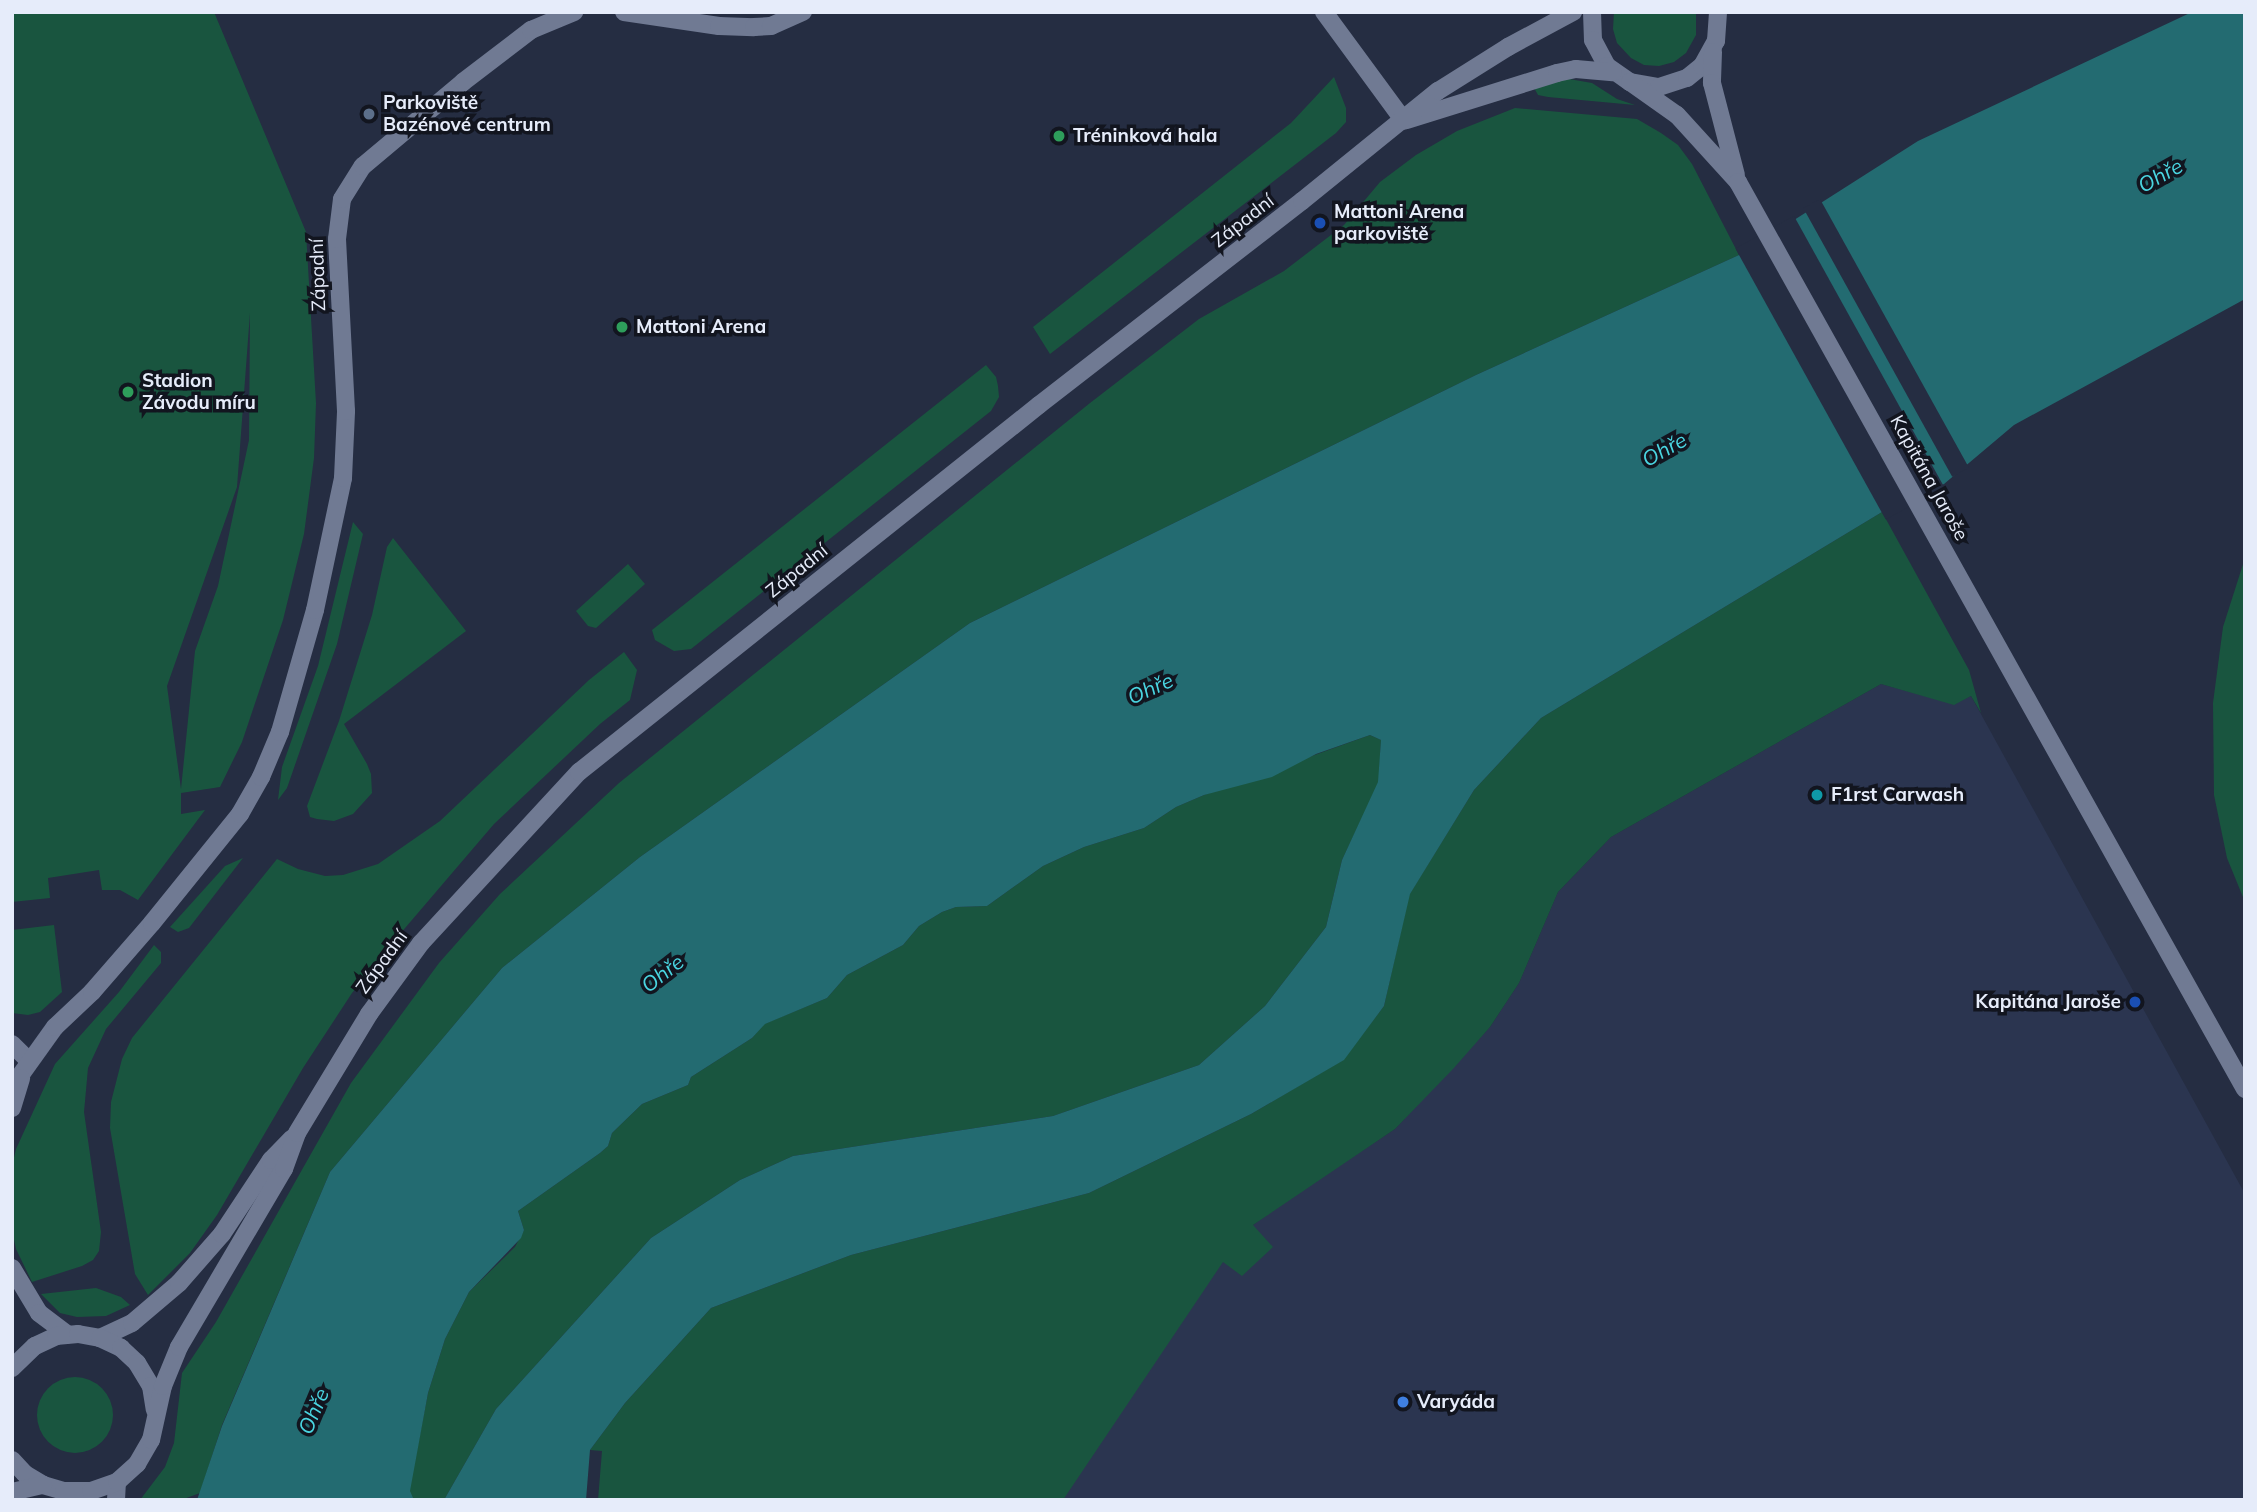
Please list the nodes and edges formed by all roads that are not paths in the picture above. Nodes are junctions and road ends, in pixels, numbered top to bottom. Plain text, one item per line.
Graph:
1 (574, 12) edge
2 (624, 12) edge
3 (803, 12) edge
4 (1324, 12) edge
5 (1573, 12) edge
6 (1591, 12) edge
7 (1718, 12) edge
8 (1713, 50) junction
9 (1614, 72) junction
10 (1630, 82) junction
11 (1404, 121) junction
12 (1738, 182) junction
13 (12, 1044) edge
14 (27, 1065) junction
15 (12, 1087) edge
16 (2245, 1089) edge
17 (12, 1108) edge
18 (297, 1133) junction
19 (12, 1268) edge
20 (68, 1335) junction
21 (100, 1338) junction
22 (12, 1368) edge
23 (156, 1413) junction
24 (12, 1460) edge
25 (43, 1485) junction
26 (116, 1491) edge
27 (12, 1492) edge
28 (66, 1496) edge

1 - 14 street, Západní
2 - 3 street
4 - 11 street
5 - 11 street, Západní
6 - 9 street
7 - 8 street, Kapitána Jaroše
8 - 10 street
8 - 12 street, Kapitána Jaroše
9 - 10 street, Kapitána Jaroše
9 - 11 street, Západní
10 - 12 street, Kapitána Jaroše
11 - 18 street, Západní
12 - 16 street, Kapitána Jaroše
13 - 14 street
14 - 15 street, Západní
14 - 17 street, Západní
18 - 21 street, Západní
18 - 23 street, Západní
19 - 20 street
20 - 21 street, Západní
20 - 22 street, Západní
21 - 23 street, Západní
23 - 26 street, Západní
24 - 25 street, Západní
25 - 27 street, Západní
25 - 28 street, Západní
26 - 28 street, Západní

